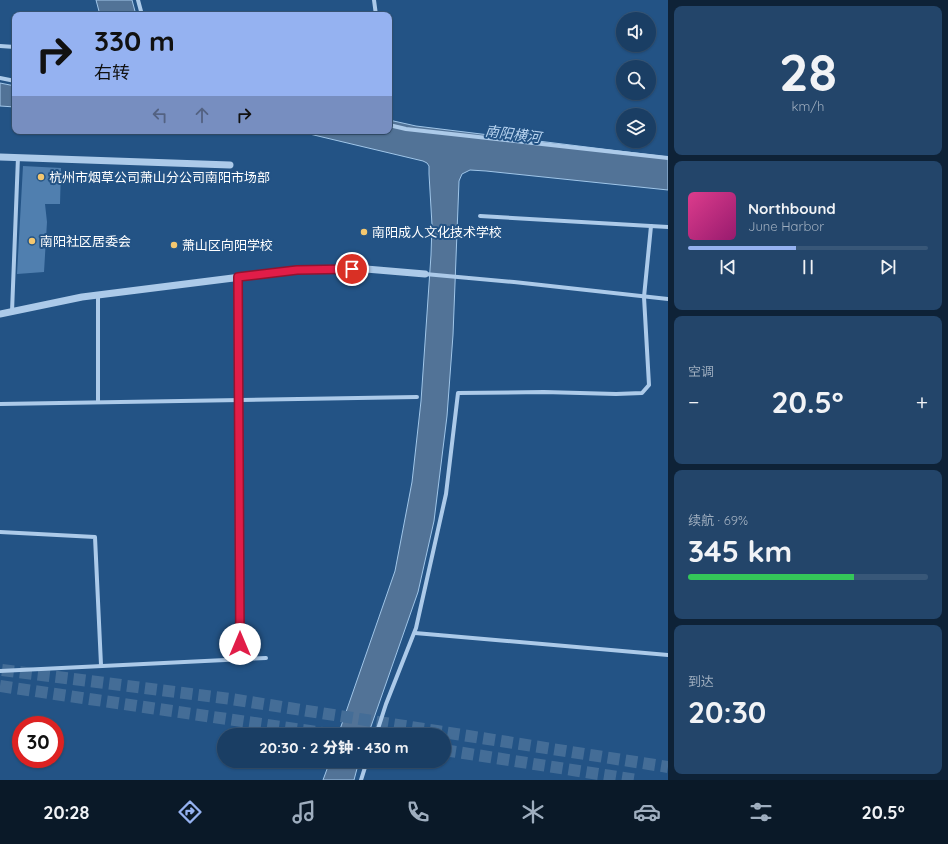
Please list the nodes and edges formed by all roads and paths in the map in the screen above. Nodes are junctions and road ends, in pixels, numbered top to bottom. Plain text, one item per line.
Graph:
1 (138, 0) edge
2 (374, 0) edge
3 (141, 12) edge
4 (376, 12) edge
5 (0, 46) edge
6 (12, 47) edge
7 (0, 78) edge
8 (12, 80) edge
9 (392, 126) edge
10 (0, 157) edge
11 (18, 158) junction
12 (668, 158) edge
13 (230, 165) dead end
14 (480, 216) dead end
15 (651, 226) junction
16 (668, 227) edge
17 (425, 274) joint
18 (238, 277) junction
19 (98, 295) junction
20 (644, 297) junction
21 (668, 300) edge
22 (12, 312) junction
23 (0, 314) edge
24 (417, 397) dead end
25 (238, 400) junction
26 (98, 402) junction
27 (0, 404) edge
28 (0, 532) edge
29 (415, 633) junction
30 (668, 655) edge
31 (266, 658) dead end
32 (240, 659) junction
33 (101, 665) junction
34 (0, 671) edge
35 (378, 728) edge
36 (365, 768) edge
37 (361, 780) edge

1 - 3 street
2 - 4 street
5 - 6 street
7 - 8 street
9 - 12 street
10 - 11 street
11 - 13 street
11 - 22 street
14 - 15 street
15 - 16 street
15 - 20 street
17 - 18 street
17 - 20 street
18 - 19 street
18 - 25 street
19 - 22 street
19 - 26 street
20 - 21 street
20 - 29 street
22 - 23 street
24 - 25 street
25 - 26 street
25 - 32 street
26 - 27 street
28 - 33 street
29 - 30 street
29 - 35 street
31 - 32 street
32 - 33 street
33 - 34 street
36 - 37 street

